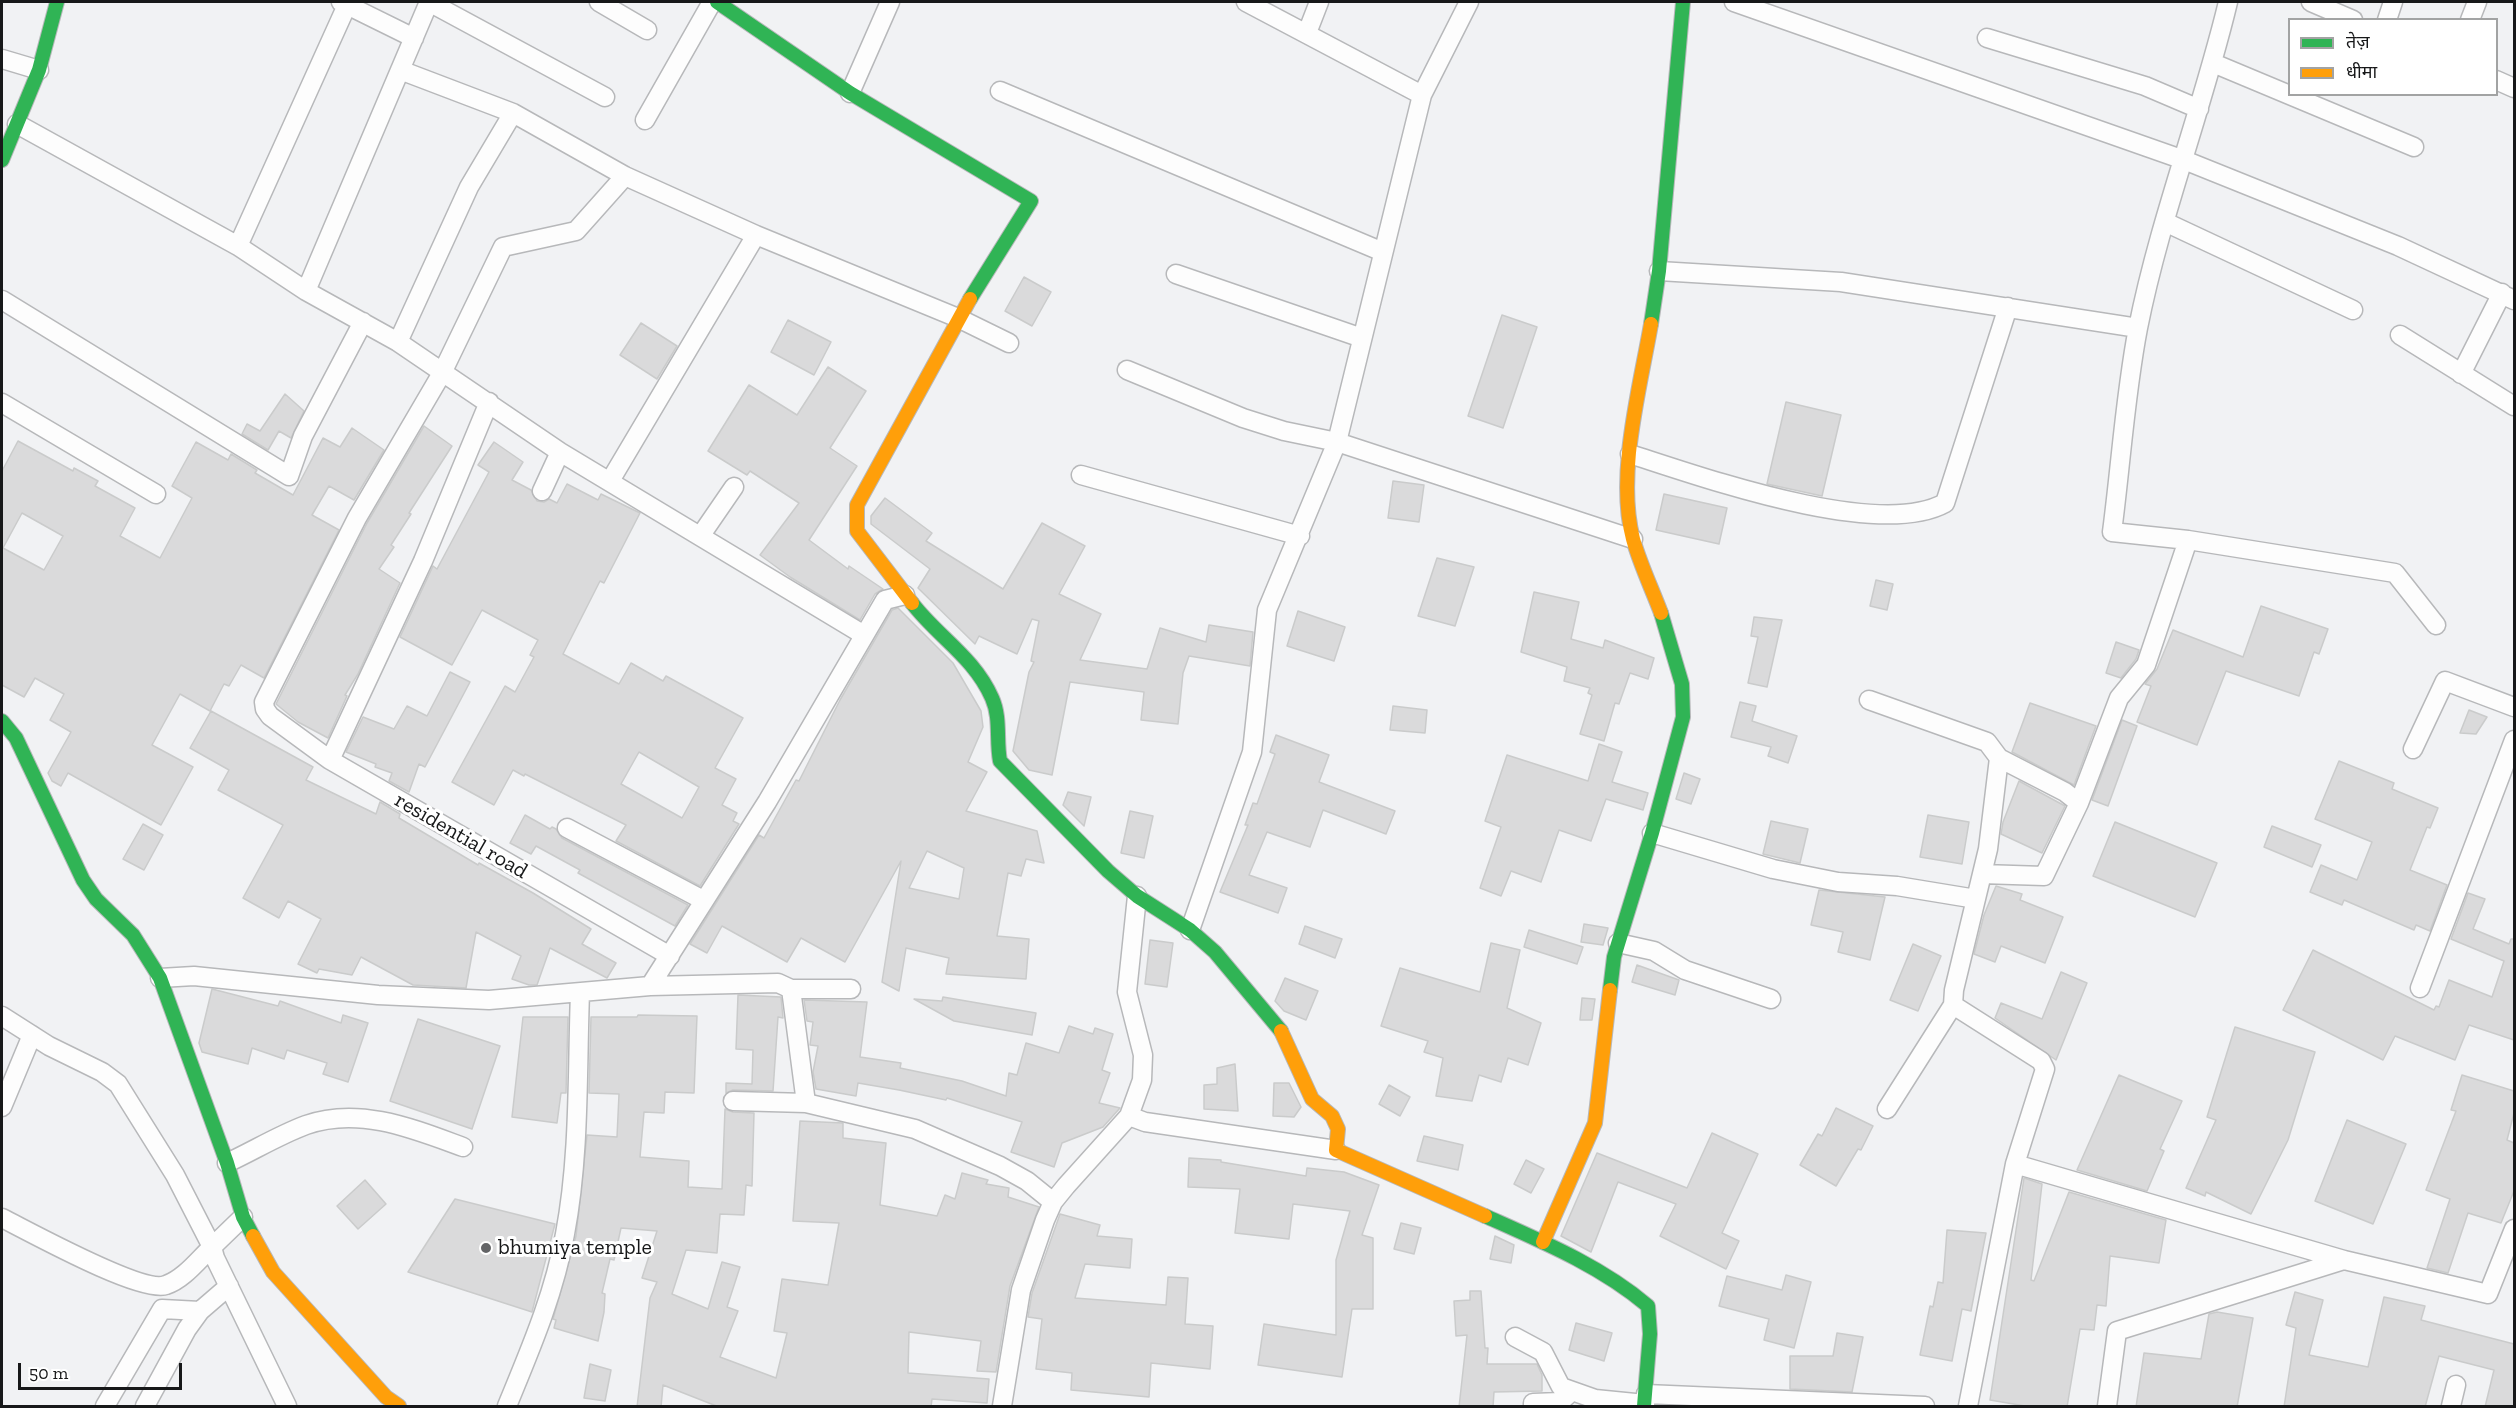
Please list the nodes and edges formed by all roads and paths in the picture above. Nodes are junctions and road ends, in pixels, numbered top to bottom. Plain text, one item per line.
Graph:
1 (57, 2) edge
2 (429, 2) edge
3 (599, 2) edge
4 (712, 2) edge
5 (717, 2) edge
6 (889, 2) edge
7 (1246, 2) edge
8 (1320, 2) edge
9 (1469, 2) edge
10 (1683, 2) edge
11 (1734, 2) edge
12 (2228, 2) edge
13 (2311, 2) edge
14 (2393, 2) edge
15 (2477, 2) edge
16 (344, 3) edge
17 (2348, 18) edge
18 (2387, 18) edge
19 (2471, 18) edge
20 (647, 30) dead end
21 (1306, 33) junction
22 (414, 38) junction
23 (1987, 38) dead end
24 (2, 59) edge
25 (2213, 63) junction
26 (39, 70) junction
27 (400, 70) junction
28 (2498, 81) edge
29 (2514, 88) edge
30 (1000, 91) dead end
31 (850, 93) junction
32 (2288, 94) edge
33 (1422, 95) junction
34 (2292, 96) edge
35 (605, 97) dead end
36 (2199, 110) junction
37 (513, 113) junction
38 (645, 120) dead end
39 (17, 124) junction
40 (2414, 147) dead end
41 (2, 158) edge
42 (2184, 160) junction
43 (624, 176) junction
44 (2165, 222) junction
45 (756, 235) junction
46 (238, 246) junction
47 (1383, 252) junction
48 (1659, 271) junction
49 (1176, 274) dead end
50 (306, 291) junction
51 (2508, 297) edge
52 (2, 300) edge
53 (2008, 307) junction
54 (2353, 310) dead end
55 (958, 318) junction
56 (363, 322) junction
57 (2138, 328) junction
58 (2400, 335) dead end
59 (1362, 338) junction
60 (398, 342) junction
61 (1009, 343) dead end
62 (1127, 370) dead end
63 (442, 373) junction
64 (2461, 375) junction
65 (489, 402) junction
66 (2, 403) edge
67 (2514, 406) edge
68 (1336, 442) junction
69 (560, 452) junction
70 (1630, 454) junction
71 (1081, 475) dead end
72 (610, 481) junction
73 (734, 487) dead end
74 (542, 491) dead end
75 (156, 494) dead end
76 (701, 535) junction
77 (1300, 536) junction
78 (1633, 539) junction
79 (2188, 540) junction
80 (905, 595) junction
81 (2436, 624) dead end
82 (864, 635) junction
83 (1869, 700) dead end
84 (2514, 706) edge
85 (2, 721) edge
86 (2514, 740) edge
87 (2413, 749) dead end
88 (1999, 758) junction
89 (330, 760) junction
90 (2079, 803) junction
91 (567, 828) dead end
92 (1652, 834) junction
93 (1982, 874) junction
94 (1137, 896) junction
95 (1976, 899) junction
96 (703, 900) junction
97 (1190, 930) junction
98 (1618, 943) junction
99 (670, 956) junction
100 (160, 978) junction
101 (650, 986) junction
102 (851, 988) dead end
103 (2420, 988) dead end
104 (791, 989) junction
105 (580, 993) junction
106 (1771, 999) dead end
107 (1953, 1005) junction
108 (2, 1016) edge
109 (32, 1035) junction
110 (733, 1101) dead end
111 (806, 1103) junction
112 (2, 1107) edge
113 (1887, 1109) dead end
114 (1129, 1116) junction
115 (463, 1147) dead end
116 (1336, 1150) junction
117 (227, 1163) junction
118 (2015, 1164) junction
119 (1053, 1202) junction
120 (243, 1217) junction
121 (2, 1218) edge
122 (2514, 1229) edge
123 (1543, 1242) junction
124 (212, 1247) junction
125 (2344, 1260) junction
126 (229, 1287) junction
127 (200, 1311) junction
128 (1515, 1337) dead end
129 (2456, 1384) dead end
130 (1572, 1390) junction
131 (1645, 1401) edge
132 (105, 1407) edge
133 (145, 1407) edge
134 (287, 1407) edge
135 (399, 1407) edge
136 (507, 1407) edge
137 (1002, 1407) edge
138 (1533, 1407) edge
139 (1925, 1407) edge
140 (1968, 1407) edge
141 (2107, 1407) edge
142 (2451, 1407) edge

1 - 26 street
2 - 22 street
2 - 35 street
3 - 20 street
4 - 38 street
5 - 31 street
6 - 31 street
7 - 21 street
8 - 21 street
9 - 33 street
10 - 48 street
11 - 42 street
12 - 25 street
13 - 17 street
14 - 18 street
15 - 19 street
16 - 22 street
16 - 46 street
21 - 33 street
22 - 27 street
23 - 36 street
24 - 26 street
25 - 32 street
25 - 36 street
26 - 39 street
27 - 37 street
27 - 50 street
28 - 29 street
30 - 47 street
31 - 55 street
33 - 47 street
34 - 40 street
36 - 42 street
37 - 43 street
37 - 60 street
39 - 41 street
39 - 46 street
42 - 44 street
42 - 51 street
43 - 45 street
43 - 63 street
44 - 54 street
44 - 57 street
45 - 55 street
45 - 72 street
46 - 50 street
47 - 59 street
48 - 53 street
48 - 70 street
49 - 59 street
50 - 56 street
51 - 64 street
52 - 56 street
53 - 57 street
53 - 70 street
55 - 61 street
55 - 80 street
56 - 60 street
57 - 79 street
58 - 64 street
59 - 68 street
60 - 63 street
62 - 68 street
63 - 65 street
63 - 89 street, residential road
64 - 67 street
65 - 69 street
65 - 89 street
66 - 75 street
68 - 77 street
68 - 78 street
69 - 72 street
69 - 74 street
70 - 78 street
71 - 77 street
72 - 76 street
73 - 76 street
76 - 82 street
77 - 97 street
78 - 92 street
79 - 81 street
79 - 90 street
80 - 82 street
80 - 94 street
82 - 96 street
83 - 88 street
84 - 87 street
85 - 100 street
86 - 103 street
88 - 90 street
88 - 93 street
89 - 99 street, residential road
90 - 93 street
91 - 96 street
92 - 95 street
92 - 98 street
93 - 95 street
94 - 97 street
94 - 114 street
95 - 107 street
96 - 99 street
97 - 116 street
98 - 106 street
98 - 123 street
99 - 101 street
100 - 105 street
100 - 117 street
101 - 104 street
101 - 105 street
102 - 104 street
104 - 111 street
105 - 136 street
107 - 113 street
107 - 118 street
108 - 109 street
109 - 112 street
109 - 124 street
110 - 111 street
111 - 119 street
114 - 116 street
114 - 119 street
115 - 117 street
116 - 123 street
117 - 120 street
118 - 125 street
118 - 140 street
119 - 137 street
120 - 124 street
120 - 135 street
121 - 124 street
122 - 125 street
123 - 131 street
124 - 126 street
125 - 141 street
126 - 127 street
126 - 134 street
127 - 132 street
127 - 133 street
128 - 130 street
129 - 142 street
130 - 131 street
130 - 138 street
131 - 139 street

